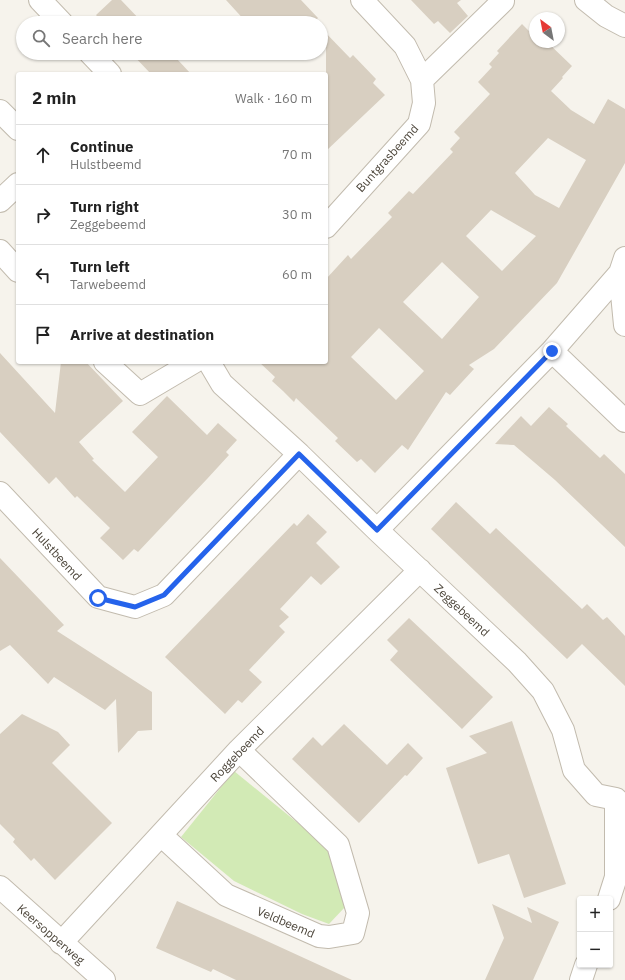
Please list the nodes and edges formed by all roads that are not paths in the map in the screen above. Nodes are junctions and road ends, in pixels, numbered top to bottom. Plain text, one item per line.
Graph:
1 (40, 0) edge
2 (362, 0) edge
3 (586, 0) edge
4 (612, 0) edge
5 (503, 1) dead end
6 (55, 16) edge
7 (625, 18) edge
8 (625, 26) edge
9 (97, 60) edge
10 (108, 72) edge
11 (422, 80) junction
12 (0, 111) edge
13 (16, 128) edge
14 (16, 186) edge
15 (0, 201) edge
16 (328, 225) edge
17 (0, 251) edge
18 (623, 265) edge
19 (16, 269) edge
20 (625, 325) edge
21 (552, 351) junction
22 (107, 364) edge
23 (191, 364) edge
24 (210, 364) edge
25 (625, 420) edge
26 (299, 454) junction
27 (0, 493) edge
28 (377, 530) junction
29 (420, 570) junction
30 (239, 750) junction
31 (621, 797) edge
32 (161, 835) junction
33 (0, 887) edge
34 (610, 896) edge
35 (61, 943) junction
36 (585, 968) edge
37 (104, 980) edge
38 (581, 980) edge

1 - 6 street
2 - 11 street, Buntgrasbeemd
3 - 8 street
4 - 7 street
5 - 11 street
9 - 10 street
11 - 16 street, Buntgrasbeemd
12 - 13 street
14 - 15 street
17 - 19 street
18 - 20 street
18 - 21 street
21 - 25 street
21 - 28 street
22 - 23 street
24 - 26 street, Zeggebeemd
26 - 27 street, Hulstbeemd
26 - 28 street, Zeggebeemd
28 - 29 street, Zeggebeemd
29 - 30 street, Roggebeemd
29 - 31 street, Zeggebeemd
30 - 32 street, Roggebeemd
30 - 32 street, Veldbeemd
31 - 34 street, Zeggebeemd
32 - 35 street, Roggebeemd
33 - 35 street, Keersopperweg
35 - 37 street, Keersopperweg
36 - 38 street

